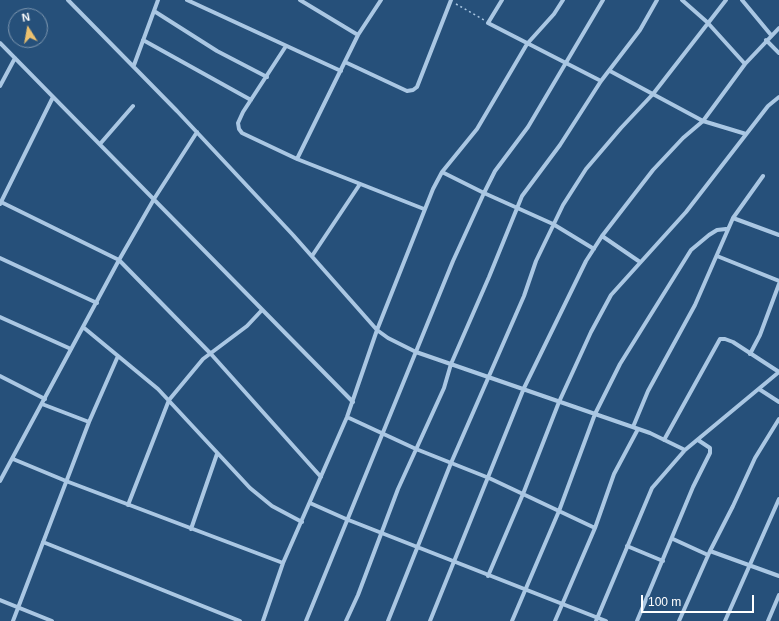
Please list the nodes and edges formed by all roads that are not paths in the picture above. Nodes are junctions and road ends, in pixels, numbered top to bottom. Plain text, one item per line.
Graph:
1 (68, 0) edge
2 (158, 0) edge
3 (187, 0) edge
4 (300, 0) edge
5 (381, 0) edge
6 (451, 0) edge
7 (502, 0) edge
8 (563, 0) edge
9 (603, 0) edge
10 (657, 0) edge
11 (682, 0) edge
12 (726, 0) edge
13 (742, 0) edge
14 (154, 11) junction
15 (707, 22) junction
16 (779, 28) edge
17 (358, 35) junction
18 (771, 35) junction
19 (143, 40) junction
20 (766, 40) junction
21 (0, 43) edge
22 (527, 44) junction
23 (286, 46) junction
24 (779, 53) edge
25 (15, 58) junction
26 (345, 62) junction
27 (565, 64) junction
28 (745, 64) junction
29 (134, 65) junction
30 (341, 71) junction
31 (610, 71) junction
32 (267, 77) junction
33 (601, 81) junction
34 (0, 86) edge
35 (653, 94) junction
36 (53, 97) junction
37 (779, 97) edge
38 (251, 100) junction
39 (133, 106) dead end
40 (703, 121) junction
41 (197, 132) junction
42 (746, 134) junction
43 (100, 144) junction
44 (297, 159) junction
45 (442, 172) junction
46 (763, 176) dead end
47 (360, 184) junction
48 (484, 193) junction
49 (154, 199) junction
50 (0, 203) edge
51 (424, 209) junction
52 (517, 209) junction
53 (732, 218) junction
54 (553, 224) junction
55 (726, 229) junction
56 (779, 235) edge
57 (602, 236) junction
58 (594, 249) junction
59 (312, 256) junction
60 (717, 256) junction
61 (0, 258) edge
62 (119, 260) junction
63 (640, 262) junction
64 (779, 283) edge
65 (96, 303) junction
66 (262, 310) junction
67 (0, 317) edge
68 (83, 327) junction
69 (377, 330) junction
70 (71, 349) junction
71 (416, 352) junction
72 (211, 354) junction
73 (750, 354) junction
74 (118, 356) junction
75 (451, 364) junction
76 (779, 372) edge
77 (0, 376) edge
78 (488, 376) junction
79 (524, 388) junction
80 (759, 389) junction
81 (45, 399) junction
82 (169, 400) junction
83 (353, 402) junction
84 (560, 402) junction
85 (779, 402) edge
86 (42, 404) junction
87 (595, 414) junction
88 (347, 417) junction
89 (779, 419) edge
90 (89, 422) junction
91 (633, 427) junction
92 (638, 429) junction
93 (382, 433) junction
94 (664, 440) junction
95 (698, 440) junction
96 (416, 449) junction
97 (686, 450) junction
98 (217, 454) junction
99 (13, 459) junction
100 (451, 463) junction
101 (321, 477) junction
102 (489, 478) junction
103 (0, 481) edge
104 (66, 481) junction
105 (523, 494) junction
106 (779, 499) edge
107 (310, 503) junction
108 (128, 505) junction
109 (559, 511) junction
110 (346, 520) junction
111 (302, 522) junction
112 (595, 528) junction
113 (191, 529) junction
114 (382, 534) junction
115 (673, 538) junction
116 (43, 542) junction
117 (627, 546) junction
118 (418, 548) junction
119 (709, 553) junction
120 (663, 561) junction
121 (455, 562) junction
122 (283, 563) junction
123 (750, 566) junction
124 (488, 576) junction
125 (779, 576) edge
126 (524, 589) junction
127 (779, 595) edge
128 (0, 600) edge
129 (562, 604) junction
130 (18, 608) junction
131 (597, 619) edge
132 (13, 621) edge
133 (52, 621) edge
134 (240, 621) edge
135 (263, 621) edge
136 (306, 621) edge
137 (346, 621) edge
138 (388, 621) edge
139 (430, 621) edge
140 (512, 621) edge
141 (555, 621) edge
142 (606, 621) edge
143 (637, 621) edge
144 (679, 621) edge
145 (725, 621) edge
146 (768, 621) edge

1 - 29 street
2 - 14 street
3 - 23 street
4 - 17 street
5 - 17 street
6 - 26 street
7 - 22 street
8 - 22 street
9 - 27 street
10 - 31 street
11 - 15 street
12 - 15 street
13 - 18 street
14 - 19 street
14 - 32 street
15 - 28 street
15 - 35 street
16 - 18 street
17 - 26 street
18 - 20 street
19 - 29 street
19 - 38 street
20 - 24 street
20 - 28 street
21 - 25 street
22 - 27 street
22 - 45 street
23 - 30 street
23 - 32 street
25 - 34 street
25 - 36 street
26 - 30 street
27 - 33 street
27 - 48 street
28 - 40 street
29 - 41 street
30 - 44 street
31 - 33 street
31 - 35 street
32 - 38 street
33 - 52 street
35 - 40 street
35 - 54 street
36 - 43 street
36 - 50 street
37 - 42 street
38 - 44 street
39 - 43 street
40 - 42 street
40 - 57 street
41 - 49 street
41 - 59 street
42 - 63 street
43 - 49 street
44 - 47 street
45 - 48 street
45 - 51 street
46 - 53 street
47 - 51 street
47 - 59 street
48 - 52 street
48 - 71 street
49 - 62 street
49 - 66 street
50 - 62 street
51 - 69 street
52 - 54 street
52 - 75 street
53 - 55 street
53 - 56 street
54 - 58 street
54 - 78 street
55 - 60 street
55 - 87 street
57 - 58 street
57 - 63 street
58 - 79 street
59 - 69 street
60 - 64 street
60 - 91 street
61 - 65 street
62 - 65 street
62 - 72 street
63 - 84 street
64 - 73 street
65 - 68 street
66 - 72 street
66 - 83 street
67 - 70 street
68 - 70 street
68 - 74 street
69 - 71 street
69 - 83 street
70 - 81 street
71 - 75 street
71 - 93 street
72 - 82 street
72 - 101 street
73 - 76 street
73 - 94 street
74 - 82 street
74 - 90 street
75 - 78 street
75 - 96 street
76 - 80 street
77 - 81 street
78 - 79 street
78 - 100 street
79 - 84 street
79 - 102 street
80 - 85 street
80 - 95 street
81 - 86 street
82 - 98 street
82 - 108 street
83 - 88 street
84 - 87 street
84 - 105 street
86 - 90 street
86 - 99 street
87 - 91 street
87 - 109 street
88 - 93 street
88 - 101 street
89 - 119 street
90 - 104 street
91 - 92 street
92 - 94 street
92 - 112 street
93 - 96 street
93 - 110 street
94 - 97 street
95 - 97 street
95 - 115 street
96 - 100 street
96 - 114 street
97 - 117 street
98 - 111 street
98 - 113 street
99 - 103 street
99 - 104 street
100 - 102 street
100 - 118 street
101 - 107 street
102 - 105 street
102 - 121 street
104 - 108 street
104 - 116 street
105 - 109 street
105 - 124 street
106 - 123 street
107 - 110 street
107 - 111 street
108 - 113 street
109 - 112 street
109 - 126 street
110 - 114 street
110 - 136 street
111 - 122 street
112 - 129 street
113 - 122 street
114 - 118 street
114 - 137 street
115 - 119 street
115 - 120 street
116 - 130 street
116 - 134 street
117 - 120 street
117 - 131 street
118 - 121 street
118 - 138 street
119 - 123 street
119 - 144 street
120 - 143 street
121 - 124 street
121 - 139 street
122 - 135 street
123 - 125 street
123 - 145 street
124 - 126 street
126 - 129 street
126 - 140 street
127 - 146 street
128 - 130 street
129 - 131 street
129 - 141 street
130 - 132 street
130 - 133 street
131 - 142 street

